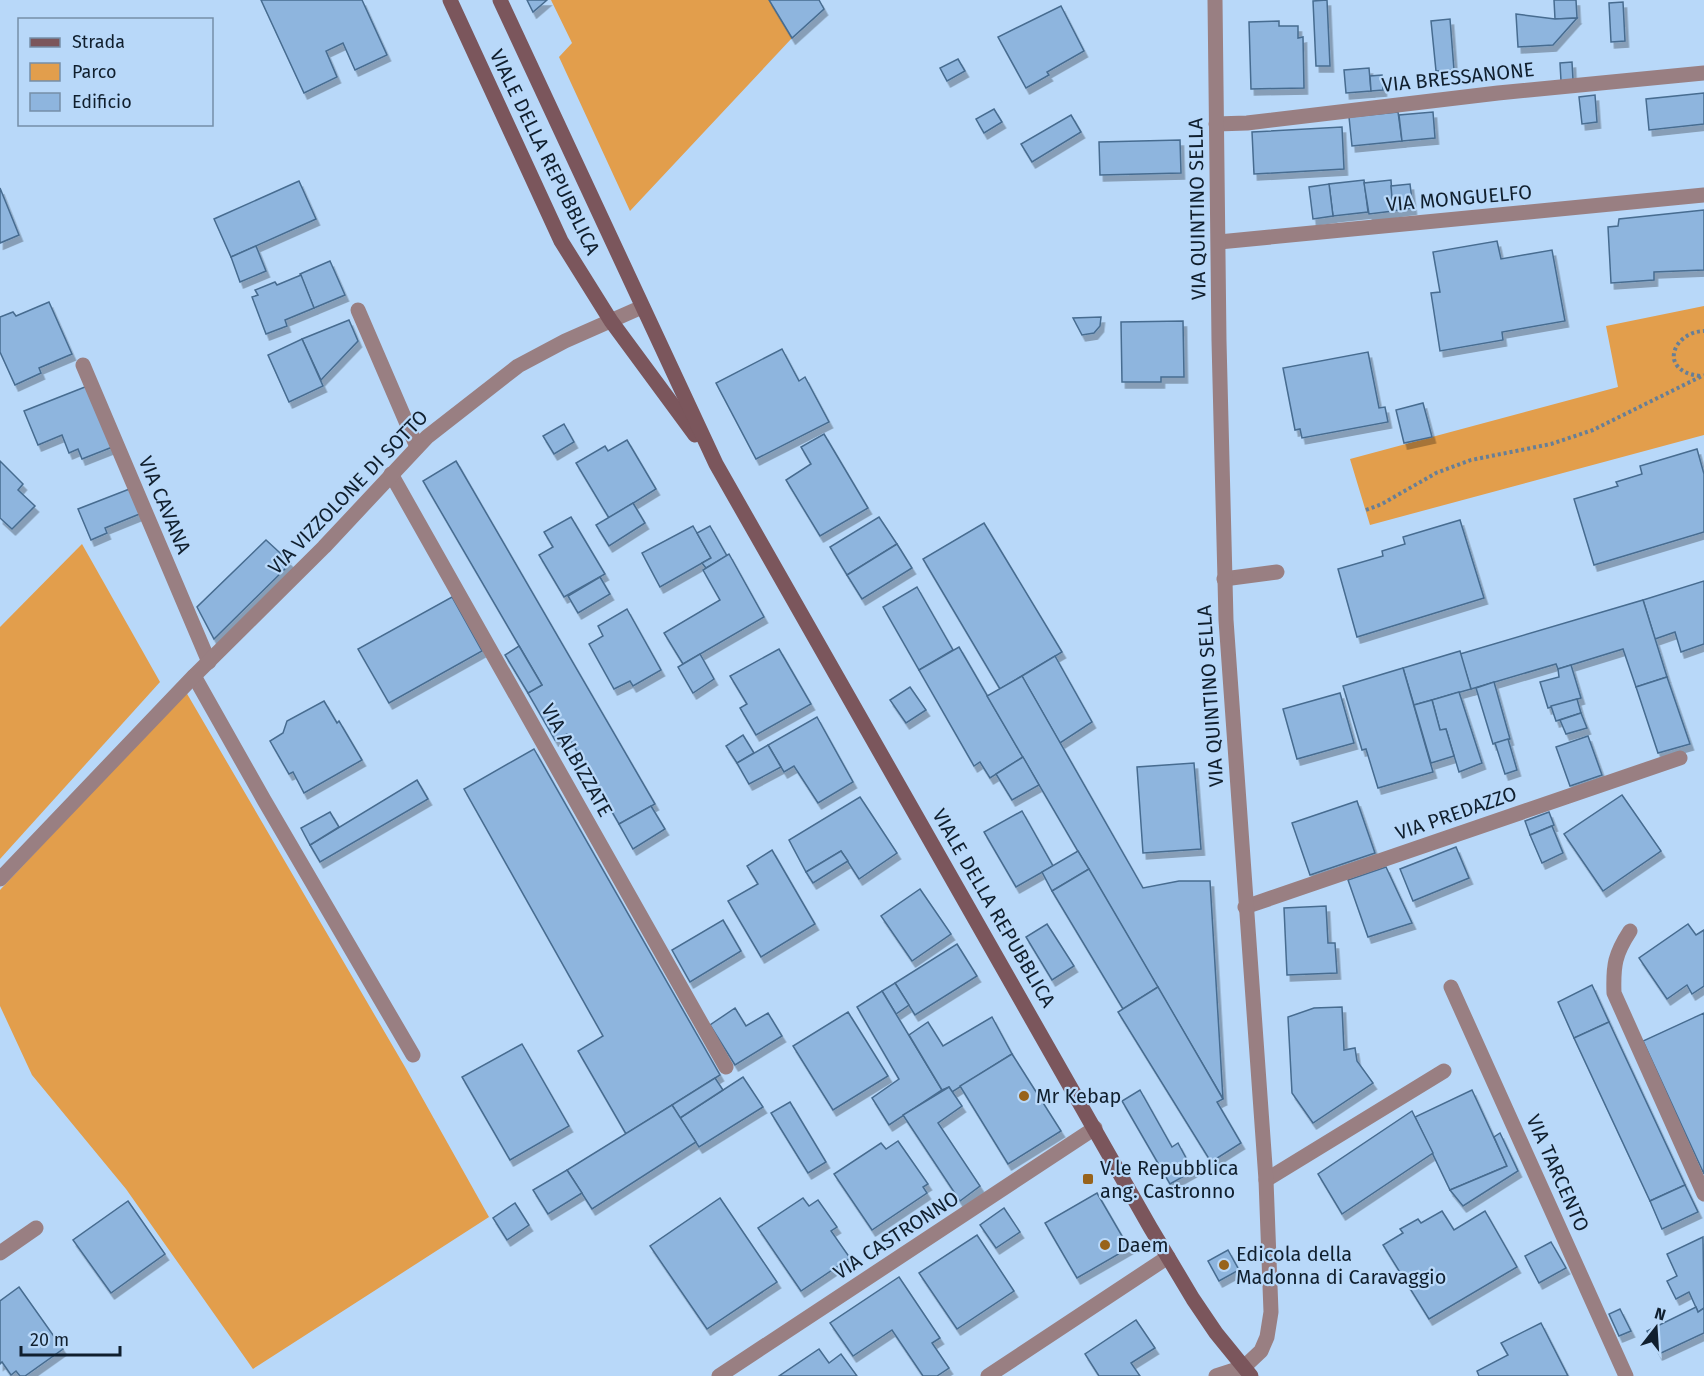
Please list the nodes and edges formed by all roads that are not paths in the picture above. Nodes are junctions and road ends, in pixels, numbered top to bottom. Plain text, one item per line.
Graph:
1 (450, 0) edge
2 (500, 0) edge
3 (1215, 0) edge
4 (1704, 74) edge
5 (1216, 124) junction
6 (1704, 195) edge
7 (1218, 242) junction
8 (642, 307) junction
9 (358, 309) dead end
10 (611, 321) junction
11 (83, 365) dead end
12 (417, 447) junction
13 (716, 464) junction
14 (391, 474) junction
15 (1277, 572) dead end
16 (1224, 579) junction
17 (209, 662) junction
18 (194, 676) junction
19 (1680, 758) dead end
20 (0, 879) edge
21 (1245, 908) junction
22 (1630, 931) dead end
23 (1451, 987) dead end
24 (413, 1055) dead end
25 (726, 1067) dead end
26 (1444, 1071) dead end
27 (1095, 1128) junction
28 (1266, 1180) junction
29 (1704, 1194) edge
30 (36, 1228) dead end
31 (0, 1253) edge
32 (1168, 1257) junction
33 (1248, 1371) edge
34 (719, 1376) edge
35 (988, 1376) edge
36 (1216, 1376) edge
37 (1626, 1376) edge

1 - 10 street, VIALE DELLA REPUBBLICA
2 - 8 street, VIALE DELLA REPUBBLICA
3 - 5 street, VIA QUINTINO SELLA
4 - 5 street, VIA BRESSANONE
5 - 7 street, VIA QUINTINO SELLA
6 - 7 street, VIA MONGUELFO
7 - 16 street, VIA QUINTINO SELLA
8 - 10 street, VIA VIZZOLONE DI SOTTO
8 - 13 street, VIALE DELLA REPUBBLICA
9 - 12 street
10 - 12 street, VIA VIZZOLONE DI SOTTO
10 - 13 street, VIALE DELLA REPUBBLICA
11 - 17 street, VIA CAVANA
12 - 14 street, VIA VIZZOLONE DI SOTTO
13 - 27 street, VIALE DELLA REPUBBLICA
14 - 17 street, VIA VIZZOLONE DI SOTTO
14 - 25 street, VIA ALBIZZATE
15 - 16 street
16 - 21 street, VIA QUINTINO SELLA
17 - 18 street, VIA VIZZOLONE DI SOTTO
18 - 20 street, VIA VIZZOLONE DI SOTTO
18 - 24 street
19 - 21 street, VIA PREDAZZO
21 - 28 street, VIA QUINTINO SELLA
22 - 29 street
23 - 37 street, VIA TARCENTO
26 - 28 street
27 - 32 street, VIALE DELLA REPUBBLICA
27 - 34 street, VIA CASTRONNO
28 - 33 street, VIA QUINTINO SELLA
30 - 31 street
32 - 33 street, VIALE DELLA REPUBBLICA
32 - 35 street
33 - 36 street

